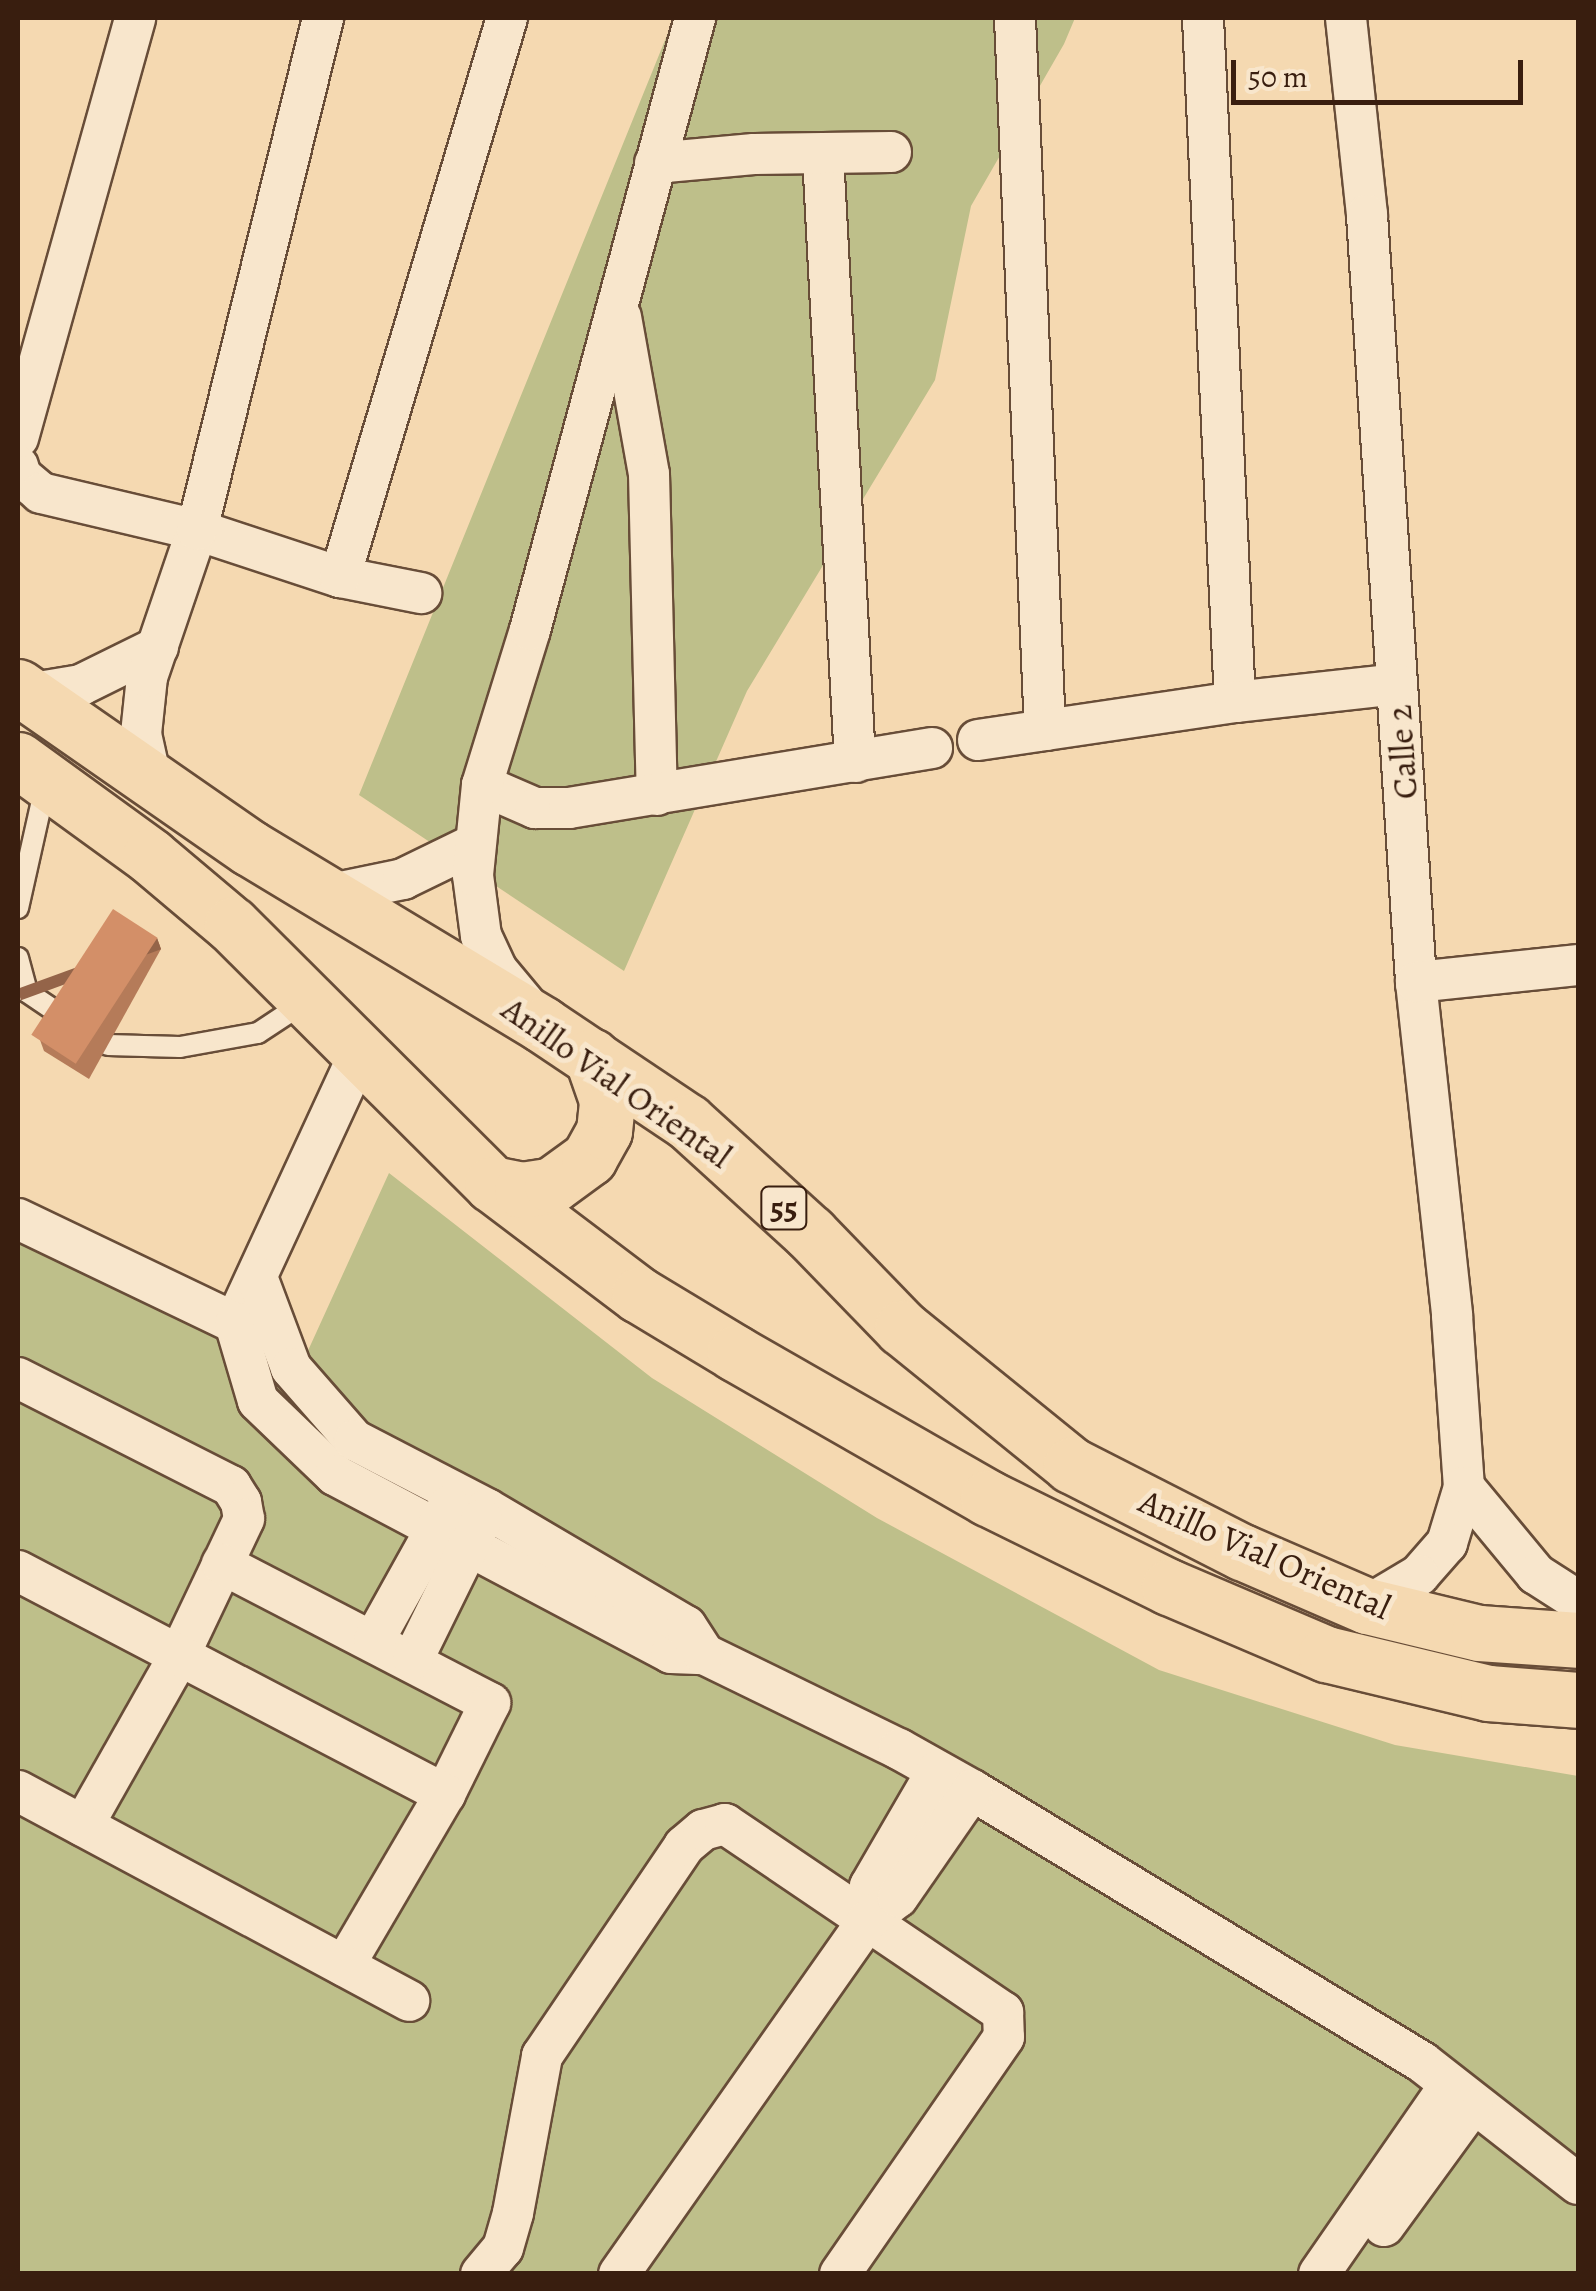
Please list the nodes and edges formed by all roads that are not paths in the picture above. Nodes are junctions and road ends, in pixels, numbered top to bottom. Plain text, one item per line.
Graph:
1 (136, 18) edge
2 (323, 18) edge
3 (508, 18) edge
4 (695, 18) edge
5 (1015, 18) edge
6 (1203, 18) edge
7 (1346, 18) edge
8 (892, 152) dead end
9 (824, 155) junction
10 (655, 163) junction
11 (619, 304) junction
12 (18, 438) edge
13 (18, 466) edge
14 (197, 530) junction
15 (340, 576) junction
16 (421, 593) dead end
17 (158, 647) junction
18 (1398, 684) junction
19 (22, 690) edge
20 (1235, 702) junction
21 (1045, 730) junction
22 (978, 740) dead end
23 (932, 748) dead end
24 (855, 762) junction
25 (32, 770) edge
26 (152, 784) junction
27 (482, 785) junction
28 (657, 795) junction
29 (475, 844) junction
30 (326, 894) junction
31 (18, 908) edge
32 (18, 958) edge
33 (1578, 965) edge
34 (1416, 982) junction
35 (310, 998) junction
36 (64, 1017) edge
37 (544, 1025) junction
38 (108, 1045) edge
39 (361, 1050) junction
40 (592, 1057) junction
41 (492, 1184) junction
42 (18, 1219) edge
43 (253, 1324) junction
44 (18, 1378) edge
45 (1464, 1487) junction
46 (462, 1518) junction
47 (222, 1564) junction
48 (18, 1571) edge
49 (1578, 1601) edge
50 (1368, 1606) junction
51 (374, 1640) junction
52 (1578, 1640) edge
53 (179, 1656) junction
54 (413, 1659) junction
55 (1578, 1700) edge
56 (937, 1771) junction
57 (972, 1790) junction
58 (18, 1792) edge
59 (445, 1794) junction
60 (84, 1826) junction
61 (867, 1921) junction
62 (344, 1966) junction
63 (409, 2001) dead end
64 (1461, 2095) junction
65 (1578, 2184) edge
66 (481, 2274) edge
67 (619, 2274) edge
68 (840, 2274) edge
69 (1320, 2274) edge
70 (1349, 2274) edge

1 - 12 street
2 - 14 street
3 - 15 street
4 - 10 street
5 - 21 street
6 - 20 street
7 - 18 street, Calle 2
8 - 9 street
9 - 10 street
9 - 24 street
10 - 11 street
11 - 27 street
11 - 28 street
13 - 14 street
14 - 15 street
14 - 17 street
15 - 16 street
17 - 19 street
17 - 26 street
18 - 20 street
18 - 34 street, Calle 2
19 - 26 highway, Anillo Vial Oriental / 55
20 - 21 street
21 - 22 street
23 - 24 street
24 - 28 street
25 - 31 lane
25 - 35 highway, Anillo Vial Oriental
26 - 30 highway, Anillo Vial Oriental / 55
27 - 28 street
27 - 29 street
29 - 30 street
29 - 37 street
30 - 37 highway, Anillo Vial Oriental / 55
32 - 36 lane
33 - 34 street
34 - 45 street, Calle 2
35 - 38 lane
35 - 39 highway, Anillo Vial Oriental
37 - 40 highway, Anillo Vial Oriental / 55
39 - 41 highway, Anillo Vial Oriental
39 - 43 street
40 - 41 highway
40 - 50 highway, Anillo Vial Oriental / 55
41 - 55 highway, Anillo Vial Oriental
42 - 43 street
43 - 46 street
44 - 47 street
45 - 49 street
45 - 50 street, Calle 2
46 - 51 street
46 - 54 street
46 - 56 street
47 - 51 street
47 - 53 street
48 - 53 street
50 - 52 highway, Anillo Vial Oriental / 55
51 - 54 street
53 - 59 street
53 - 60 street
54 - 59 street
56 - 57 street
56 - 61 street
57 - 61 street
57 - 64 street
58 - 60 street
59 - 62 street
60 - 62 street
61 - 66 street
61 - 67 street
61 - 68 street
62 - 63 street
64 - 65 street
64 - 69 street
64 - 70 street

